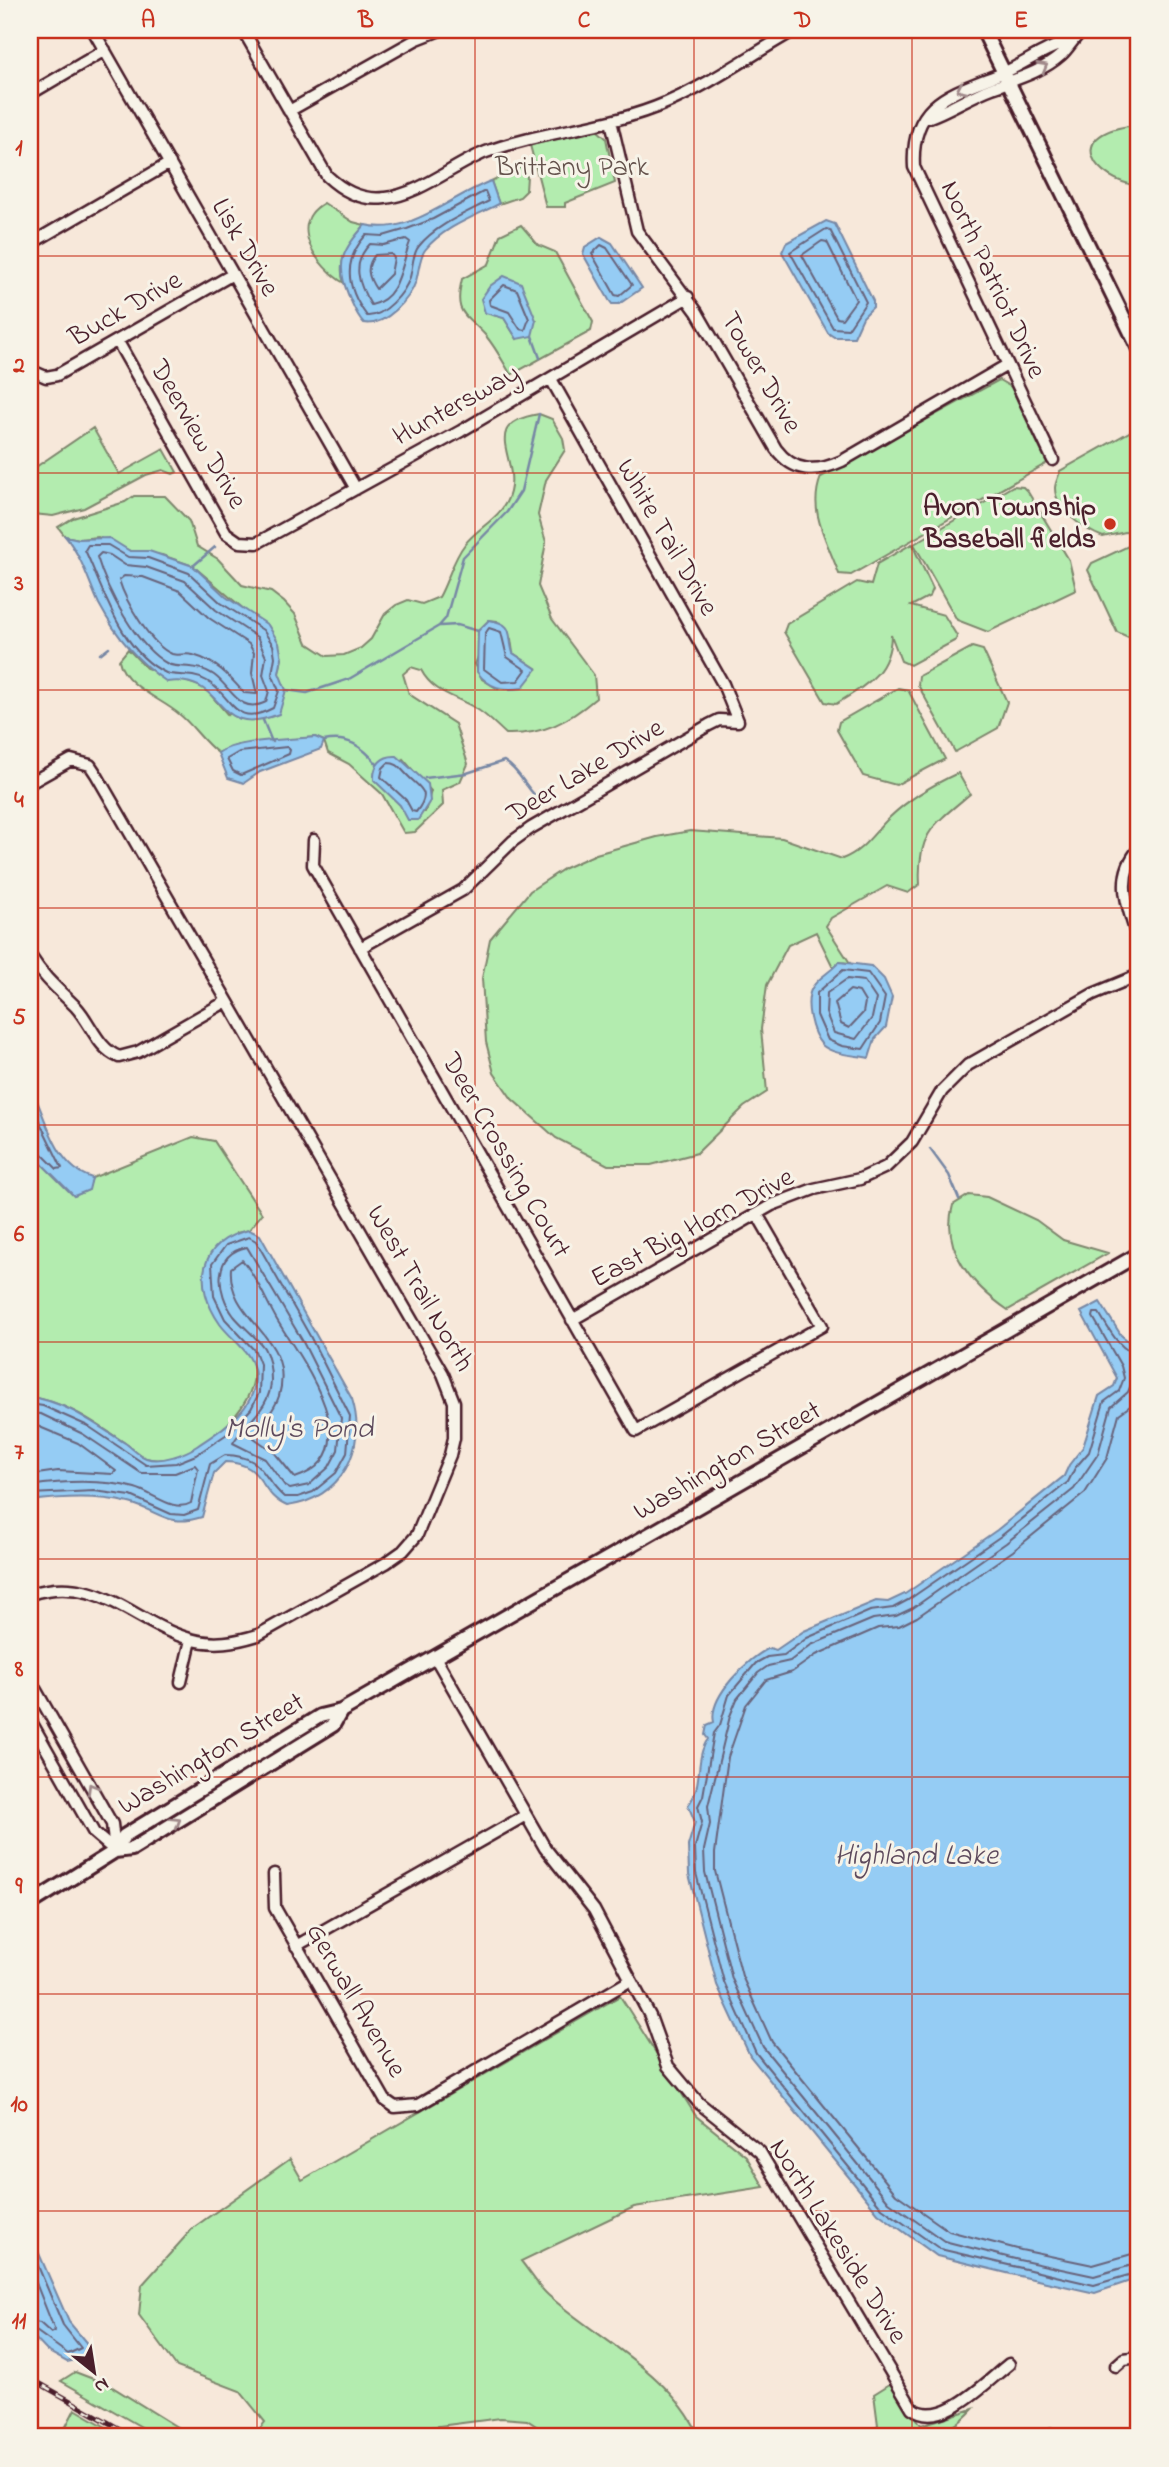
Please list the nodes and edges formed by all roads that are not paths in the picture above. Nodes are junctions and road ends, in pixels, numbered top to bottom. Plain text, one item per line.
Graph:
1 (93, 30) edge
2 (243, 30) edge
3 (440, 30) edge
4 (795, 30) edge
5 (983, 30) edge
6 (1083, 30) edge
7 (105, 50) junction
8 (1007, 78) junction
9 (30, 94) edge
10 (289, 111) junction
11 (611, 121) junction
12 (170, 163) junction
13 (30, 244) edge
14 (233, 274) junction
15 (688, 298) junction
16 (118, 342) junction
17 (1139, 349) edge
18 (1007, 365) junction
19 (34, 372) edge
20 (551, 379) junction
21 (1053, 460) dead end
22 (356, 489) junction
23 (244, 543) joint
24 (738, 720) joint
25 (30, 783) edge
26 (314, 840) dead end
27 (1139, 849) edge
28 (1139, 942) edge
29 (360, 948) junction
30 (31, 957) edge
31 (1139, 975) edge
32 (227, 1001) junction
33 (757, 1214) junction
34 (1139, 1255) edge
35 (572, 1320) junction
36 (30, 1594) edge
37 (191, 1640) junction
38 (435, 1657) junction
39 (30, 1680) edge
40 (181, 1682) dead end
41 (30, 1720) edge
42 (526, 1815) junction
43 (116, 1851) junction
44 (274, 1874) dead end
45 (30, 1904) edge
46 (296, 1946) junction
47 (631, 1980) junction
48 (1136, 2358) edge
49 (1009, 2364) dead end
50 (1116, 2366) dead end
51 (1044, 2437) edge
52 (1060, 2437) edge

1 - 7 street, Lisk Drive
2 - 10 street
3 - 10 street
4 - 11 street
5 - 8 main road
6 - 8 street, North Patriot Drive
7 - 9 street
7 - 12 street, Lisk Drive
8 - 17 main road
8 - 18 street, North Patriot Drive
10 - 11 street
11 - 15 street, Tower Drive
12 - 13 street
12 - 14 street, Lisk Drive
14 - 16 street, Buck Drive
14 - 22 street, Lisk Drive
15 - 18 street, Tower Drive
15 - 20 street, Huntersway
16 - 19 street, Buck Drive
16 - 23 street, Deerview Drive
18 - 21 street, North Patriot Drive
20 - 22 street, Huntersway
20 - 24 street, White Tail Drive
22 - 23 street, Huntersway
24 - 29 street, Deer Lake Drive
25 - 32 street, West Trail North
26 - 29 street, Deer Crossing Court
27 - 28 street
29 - 35 street, Deer Crossing Court
30 - 32 street
31 - 33 street, East Big Horn Drive
32 - 37 street, West Trail North
33 - 35 street, East Big Horn Drive
33 - 35 street, Deer Crossing Court
34 - 38 main road, Washington Street
36 - 37 street, West Trail North
37 - 40 street
38 - 42 street, North Lakeside Drive
38 - 43 main road, Washington Street
43 -> 39 street
41 - 43 street
42 - 46 street
42 - 47 street, North Lakeside Drive
43 - 45 main road, Washington Street
44 - 46 street, Gerwall Avenue
46 - 47 street, Gerwall Avenue
47 - 49 street, North Lakeside Drive
48 - 50 street
51 - 52 street

